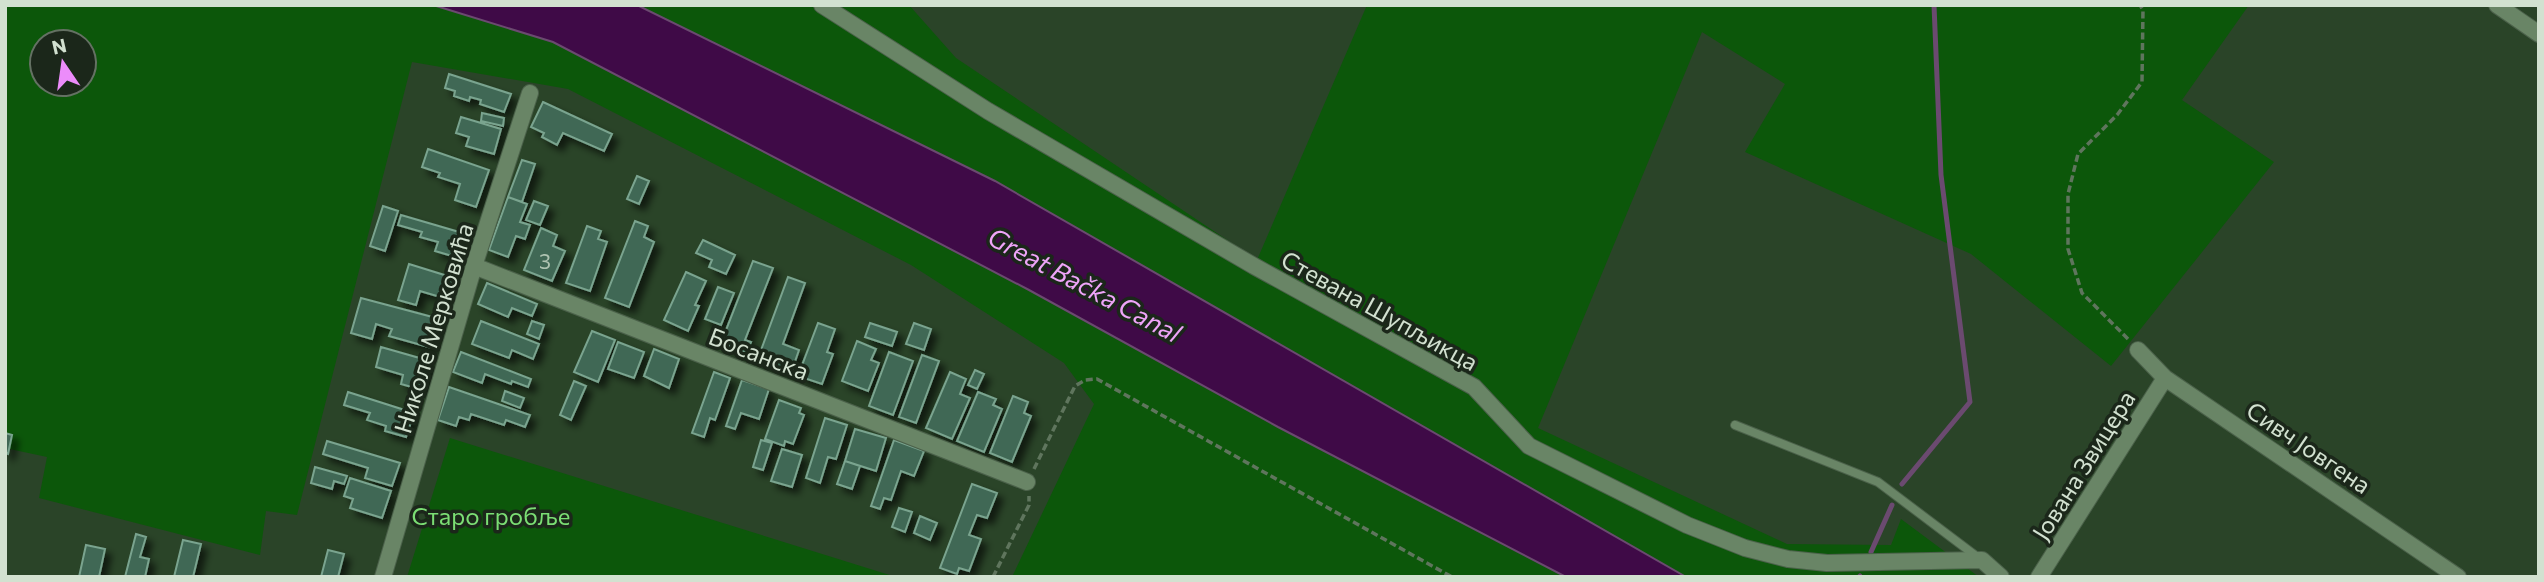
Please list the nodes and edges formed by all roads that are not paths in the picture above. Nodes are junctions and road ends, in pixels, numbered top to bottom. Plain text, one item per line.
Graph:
1 (822, 5) edge
2 (2497, 5) edge
3 (2539, 34) edge
4 (530, 93) dead end
5 (474, 266) junction
6 (2138, 350) road end
7 (2165, 377) junction
8 (1735, 425) dead end
9 (1027, 482) road end
10 (1982, 561) junction
11 (383, 577) edge
12 (2001, 577) edge
13 (2039, 577) edge
14 (2458, 577) edge

1 - 10 street, Стевана Шупљикца
2 - 3 street
4 - 5 street, Николе Мерковића
5 - 9 street, Босанска
5 - 11 street, Николе Мерковића
6 - 7 street, Сивч Јовгена
7 - 13 street, Јована Звицера
7 - 14 street, Сивч Јовгена
8 - 10 lane
10 - 12 street

